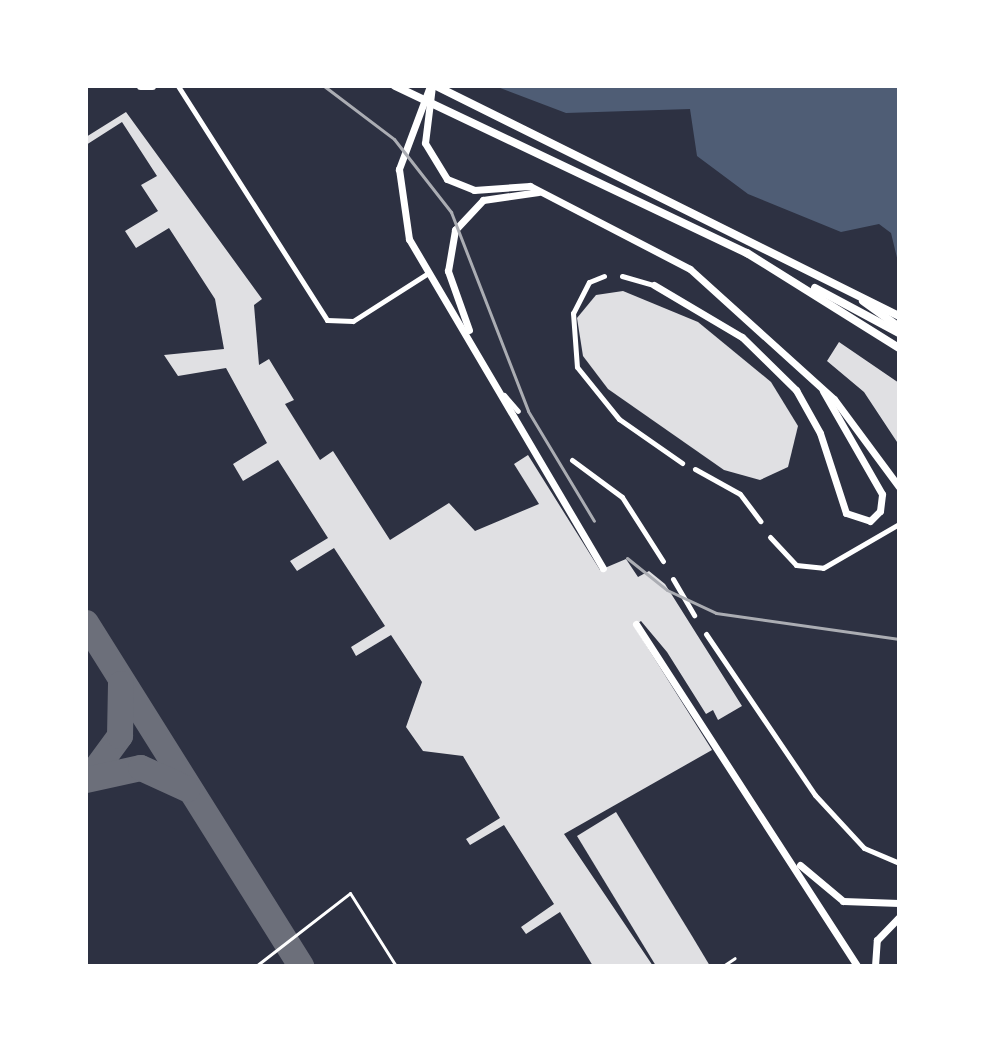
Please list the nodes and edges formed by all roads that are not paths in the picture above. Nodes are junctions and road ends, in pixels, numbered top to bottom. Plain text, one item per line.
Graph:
1 (140, 86) edge
2 (152, 86) edge
3 (178, 86) edge
4 (395, 86) edge
5 (432, 86) edge
6 (421, 96) junction
7 (431, 101) junction
8 (546, 193) junction
9 (781, 272) junction
10 (428, 273) junction
11 (604, 276) dead end
12 (622, 276) dead end
13 (829, 278) junction
14 (654, 285) joint
15 (899, 316) edge
16 (899, 327) edge
17 (899, 333) edge
18 (476, 347) junction
19 (899, 348) edge
20 (820, 386) junction
21 (504, 395) junction
22 (518, 411) dead end
23 (572, 460) dead end
24 (682, 463) dead end
25 (695, 469) dead end
26 (899, 487) edge
27 (760, 521) dead end
28 (899, 524) edge
29 (770, 537) dead end
30 (663, 561) dead end
31 (603, 568) dead end
32 (673, 579) dead end
33 (694, 615) dead end
34 (636, 624) dead end
35 (706, 634) dead end
36 (785, 849) junction
37 (899, 863) edge
38 (899, 903) edge
39 (899, 917) edge
40 (735, 958) dead end
41 (256, 966) edge
42 (396, 966) edge
43 (723, 966) edge
44 (857, 966) edge
45 (875, 966) edge

1 - 2 street
3 - 10 street
4 - 6 main road
5 - 6 street
5 - 7 street
5 - 13 main road
6 - 7 main road
6 - 10 street
7 - 8 street
7 - 9 main road
8 - 18 street
8 - 20 street
9 - 17 main road
9 - 19 main road
10 - 18 street
11 - 24 street
12 - 14 street
13 - 15 main road
13 - 16 main road
14 - 20 street
18 - 21 street
20 - 26 street
21 - 22 street
21 - 31 street
23 - 30 street
25 - 27 street
28 - 29 street
32 - 33 street
34 - 36 street
35 - 37 street
36 - 38 street
36 - 44 street
39 - 45 street
40 - 43 lane
41 - 42 lane

